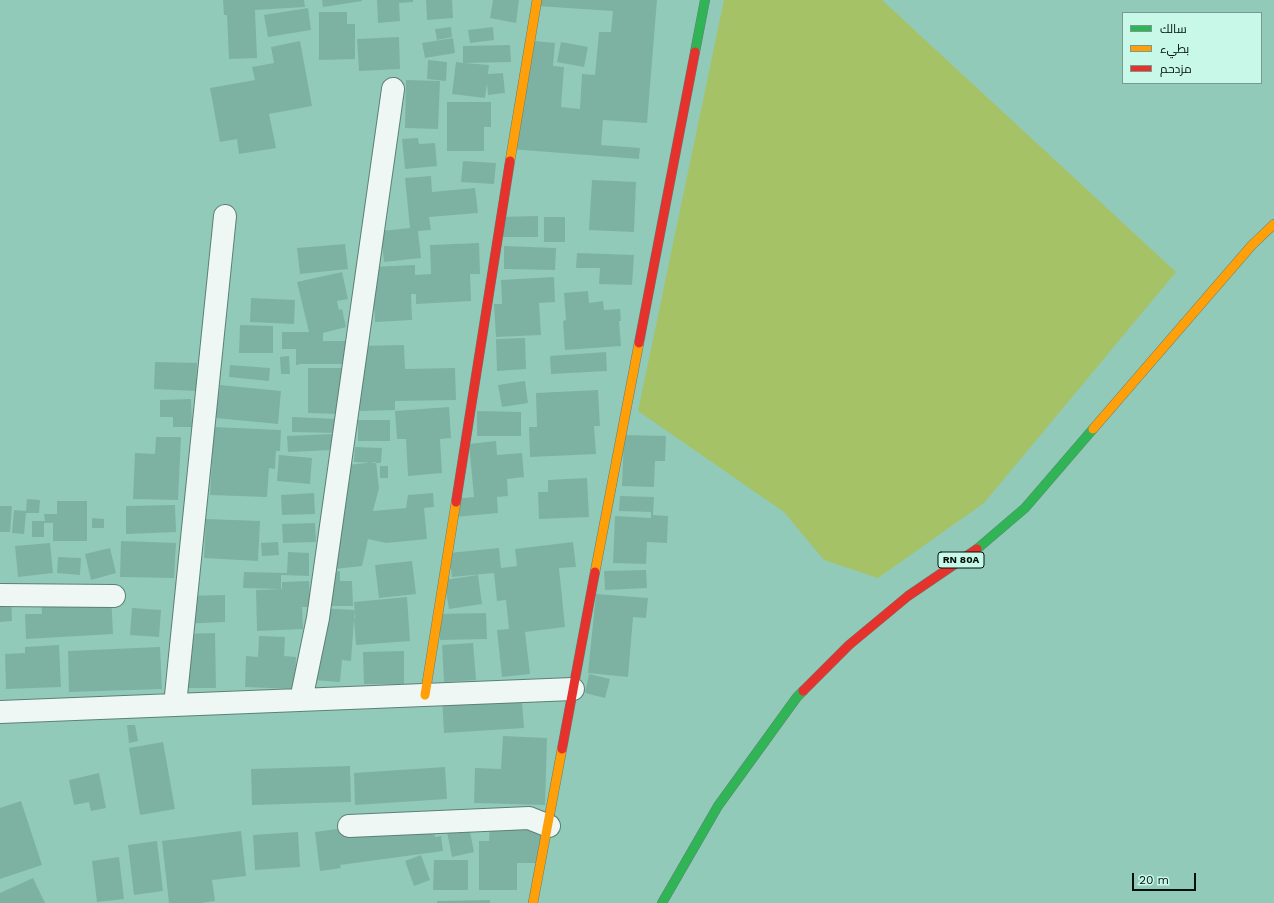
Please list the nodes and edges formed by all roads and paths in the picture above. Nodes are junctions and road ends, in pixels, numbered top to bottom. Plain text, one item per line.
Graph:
1 (537, 0) edge
2 (705, 0) edge
3 (393, 89) dead end
4 (225, 216) dead end
5 (1274, 224) edge
6 (0, 595) edge
7 (114, 596) dead end
8 (573, 689) junction
9 (425, 695) junction
10 (301, 700) junction
11 (175, 705) junction
12 (0, 712) edge
13 (349, 826) dead end
14 (549, 826) junction
15 (532, 903) edge
16 (662, 903) edge

1 - 9 street
2 - 8 street
3 - 10 street
4 - 11 street
5 - 16 street, RN 80A
6 - 7 street
8 - 9 street
8 - 14 street
9 - 10 street
10 - 11 street
11 - 12 street
13 - 14 street
14 - 15 street

